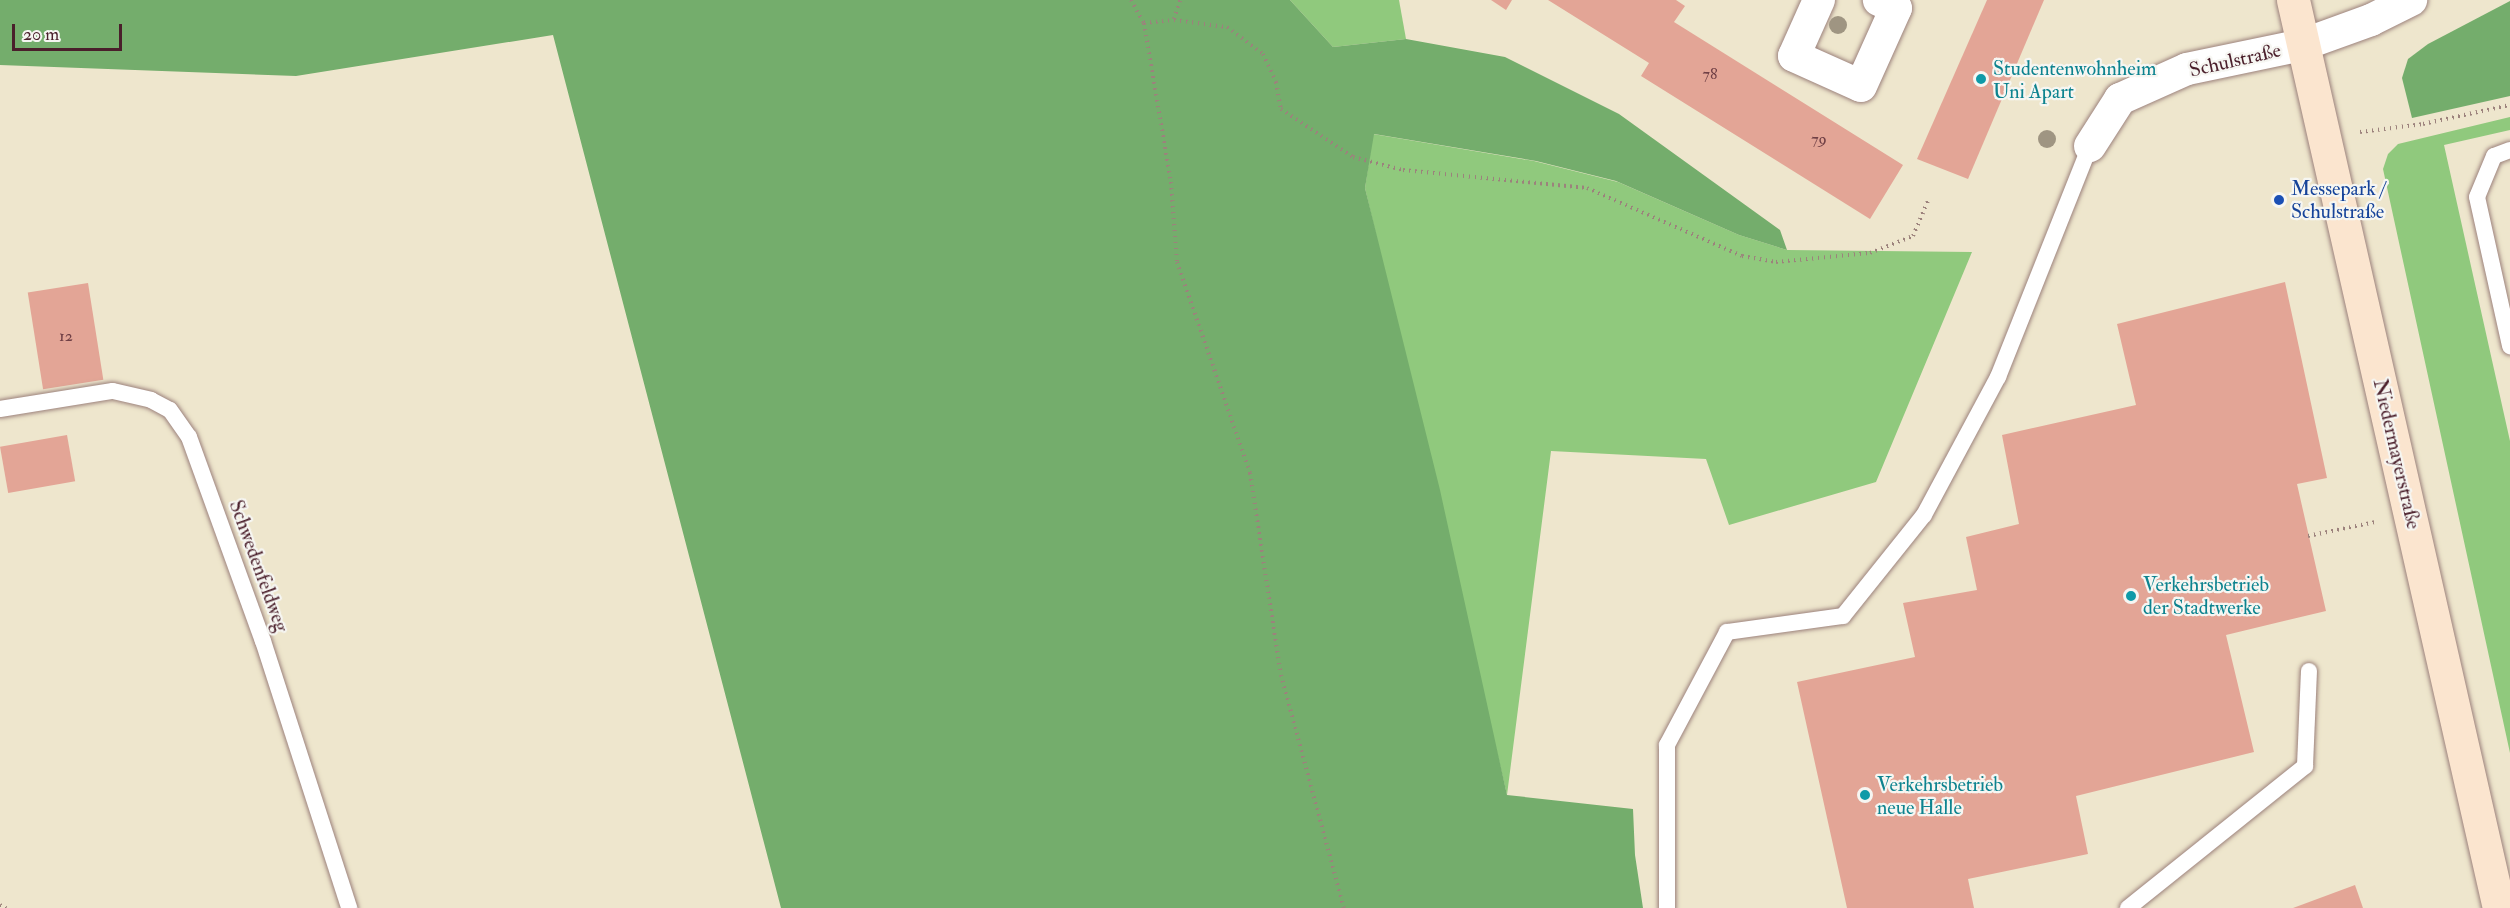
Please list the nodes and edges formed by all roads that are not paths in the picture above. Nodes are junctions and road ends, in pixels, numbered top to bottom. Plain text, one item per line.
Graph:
1 (1820, 0) edge
2 (1879, 0) edge
3 (2294, 0) edge
4 (2412, 0) edge
5 (2302, 45) junction
6 (2090, 146) joint
7 (2510, 150) edge
8 (2510, 346) edge
9 (0, 409) edge
10 (2309, 670) dead end
11 (349, 908) edge
12 (1667, 908) edge
13 (2128, 908) edge
14 (2499, 908) edge

1 - 2 street
3 - 5 main road, Niedermayerstraße
4 - 5 street, Schulstraße
5 - 6 street, Schulstraße
5 - 14 main road, Niedermayerstraße
6 - 12 lane
7 - 8 lane
9 - 11 lane, Schwedenfeldweg
10 - 13 lane

